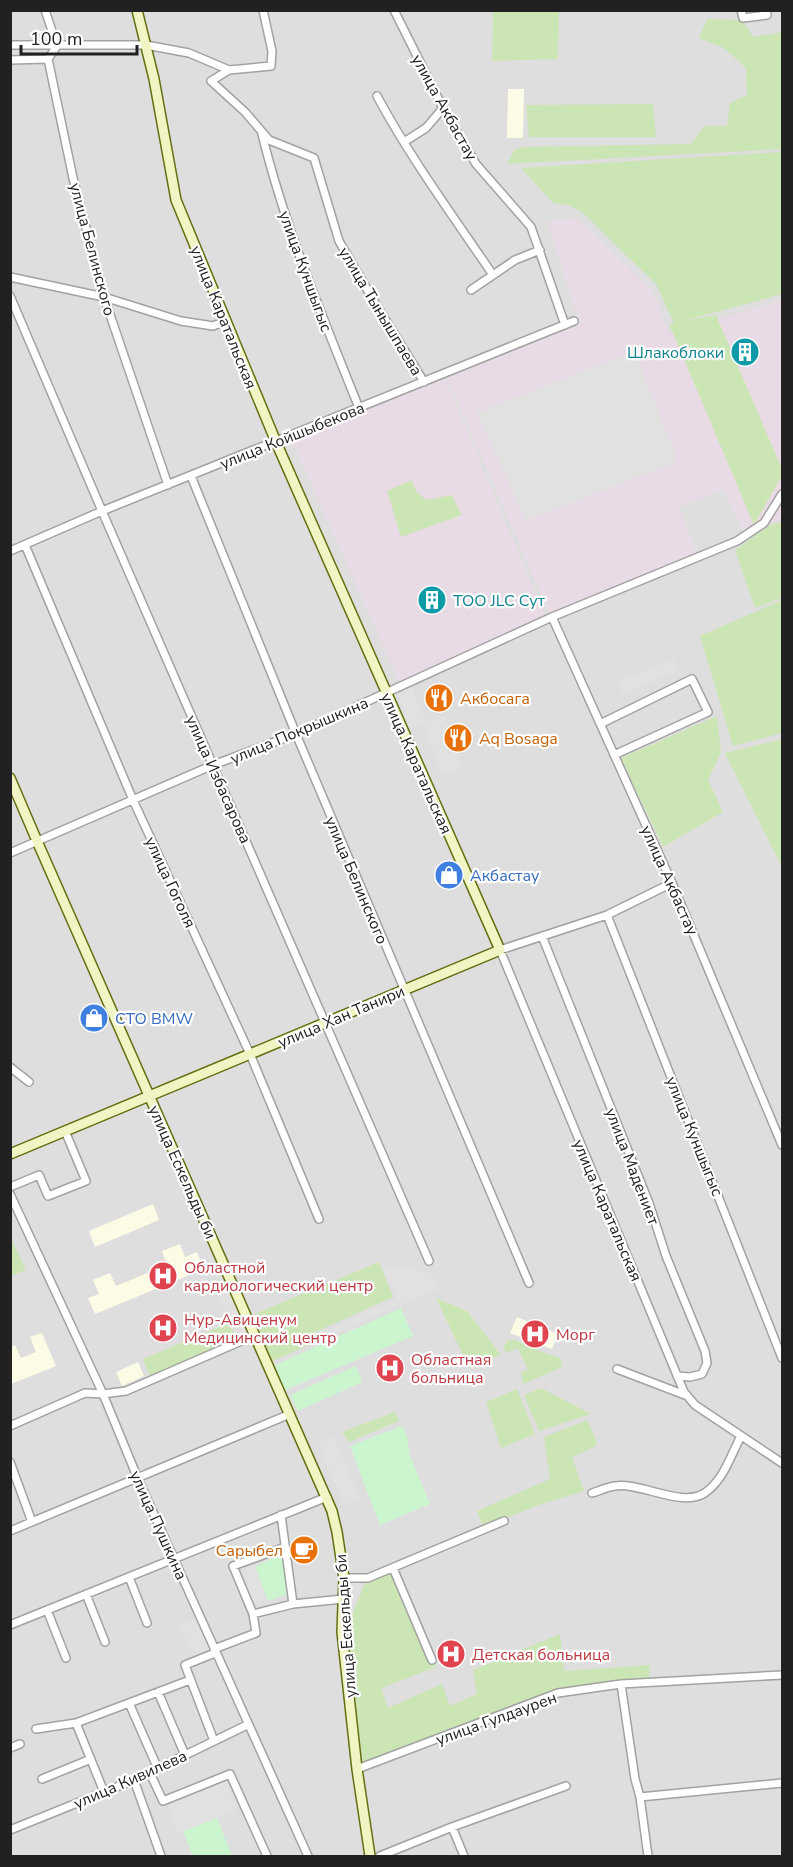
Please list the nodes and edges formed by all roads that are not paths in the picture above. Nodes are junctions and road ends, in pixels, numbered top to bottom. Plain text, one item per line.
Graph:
1 (45, 10) edge
2 (137, 10) edge
3 (263, 10) edge
4 (394, 10) edge
5 (741, 10) edge
6 (766, 10) edge
7 (10, 45) edge
8 (146, 45) junction
9 (57, 46) junction
10 (48, 59) junction
11 (10, 60) edge
12 (229, 70) junction
13 (377, 96) dead end
14 (444, 108) junction
15 (262, 131) junction
16 (404, 142) junction
17 (540, 250) junction
18 (493, 275) junction
19 (10, 277) edge
20 (471, 290) dead end
21 (10, 296) edge
22 (104, 297) junction
23 (226, 321) junction
24 (574, 321) dead end
25 (565, 325) junction
26 (424, 382) junction
27 (359, 408) junction
28 (276, 442) junction
29 (191, 476) junction
30 (168, 485) junction
31 (783, 494) edge
32 (102, 511) junction
33 (25, 545) junction
34 (12, 548) edge
35 (552, 617) junction
36 (387, 693) junction
37 (600, 724) junction
38 (296, 734) junction
39 (614, 755) junction
40 (213, 765) junction
41 (10, 778) edge
42 (134, 800) junction
43 (37, 841) junction
44 (10, 853) edge
45 (672, 883) junction
46 (607, 915) junction
47 (542, 936) junction
48 (500, 950) junction
49 (403, 990) junction
50 (326, 1023) junction
51 (250, 1054) junction
52 (10, 1067) edge
53 (29, 1082) dead end
54 (149, 1095) junction
55 (65, 1131) junction
56 (783, 1145) edge
57 (10, 1154) edge
58 (10, 1187) edge
59 (10, 1194) edge
60 (319, 1220) dead end
61 (429, 1261) dead end
62 (529, 1282) dead end
63 (255, 1335) junction
64 (783, 1358) edge
65 (617, 1369) dead end
66 (677, 1376) junction
67 (103, 1394) junction
68 (687, 1395) junction
69 (290, 1414) junction
70 (10, 1426) edge
71 (741, 1436) junction
72 (10, 1462) edge
73 (783, 1463) edge
74 (138, 1479) junction
75 (592, 1493) dead end
76 (327, 1497) junction
77 (281, 1515) junction
78 (504, 1521) dead end
79 (32, 1522) junction
80 (10, 1531) edge
81 (285, 1546) junction
82 (174, 1558) junction
83 (393, 1568) junction
84 (129, 1576) junction
85 (344, 1578) junction
86 (86, 1594) junction
87 (343, 1599) junction
88 (293, 1604) junction
89 (47, 1610) junction
90 (253, 1614) junction
91 (147, 1623) dead end
92 (10, 1625) edge
93 (105, 1642) dead end
94 (214, 1651) junction
95 (66, 1658) dead end
96 (432, 1660) dead end
97 (783, 1674) edge
98 (190, 1680) junction
99 (621, 1684) junction
100 (158, 1692) junction
101 (129, 1703) junction
102 (43, 1718) dead end
103 (76, 1723) junction
104 (248, 1725) junction
105 (46, 1728) junction
106 (36, 1730) dead end
107 (214, 1741) junction
108 (20, 1744) dead end
109 (10, 1748) edge
110 (185, 1755) junction
111 (92, 1759) junction
112 (158, 1769) junction
113 (357, 1769) junction
114 (150, 1773) junction
115 (42, 1779) dead end
116 (134, 1780) junction
117 (783, 1783) edge
118 (566, 1786) dead end
119 (104, 1792) junction
120 (640, 1797) junction
121 (452, 1827) junction
122 (10, 1830) edge
123 (308, 1856) edge
124 (161, 1857) edge
125 (267, 1857) edge
126 (370, 1857) edge
127 (380, 1857) edge
128 (464, 1857) edge
129 (648, 1857) edge

1 - 9 street
2 - 8 street, улица Каратальская
3 - 12 street
4 - 14 street, улица Акбастау
5 - 6 street
7 - 9 street
8 - 9 street
8 - 12 street
8 - 23 street, улица Каратальская
9 - 10 street
10 - 11 street
10 - 22 street, улица Белинского
12 - 15 street, улица Тынышпаева
13 - 16 street
14 - 16 street
14 - 17 street, улица Акбастау
15 - 26 street, улица Тынышпаева
15 - 27 street, улица Куншыгыс
16 - 18 street
17 - 18 street
17 - 25 street, улица Акбастау
18 - 20 street
19 - 22 street
21 - 32 street, улица Избасарова
22 - 23 street
22 - 30 street, улица Белинского
23 - 28 street, улица Каратальская
24 - 25 street, улица Койшыбекова
25 - 26 street, улица Койшыбекова
26 - 27 street, улица Койшыбекова
27 - 28 street, улица Койшыбекова
28 - 29 street, улица Койшыбекова
28 - 36 street, улица Каратальская
29 - 30 street, улица Койшыбекова
29 - 38 street, улица Белинского
30 - 32 street, улица Койшыбекова
31 - 35 street, улица Покрышкина
32 - 33 street, улица Койшыбекова
32 - 40 street, улица Избасарова
33 - 34 street, улица Койшыбекова
33 - 42 street, улица Гоголя
35 - 36 street, улица Покрышкина
35 - 37 street, улица Акбастау
36 - 38 street, улица Покрышкина
36 - 48 street, улица Каратальская
37 - 39 street, улица Акбастау
37 - 39 street
38 - 40 street, улица Покрышкина
38 - 49 street, улица Белинского
39 - 45 street, улица Акбастау
40 - 42 street, улица Покрышкина
40 - 50 street, улица Избасарова
41 - 43 street, улица Ескельды би
42 - 43 street, улица Покрышкина
42 - 51 street, улица Гоголя
43 - 44 street, улица Покрышкина
43 - 54 street, улица Ескельды би
45 - 46 street, улица Хан Танири
45 - 56 street, улица Акбастау
46 - 47 street, улица Хан Танири
46 - 64 street, улица Куншыгыс
47 - 48 street, улица Хан Танири
47 - 66 street, улица Мадениет
48 - 49 street, улица Хан Танири
48 - 66 street, улица Каратальская
49 - 50 street, улица Хан Танири
49 - 62 street, улица Белинского
50 - 51 street, улица Хан Танири
50 - 61 street, улица Избасарова
51 - 54 street, улица Хан Танири
51 - 60 street, улица Гоголя
52 - 53 street
54 - 55 street, улица Хан Танири
54 - 63 street, улица Ескельды би
55 - 57 street, улица Хан Танири
55 - 58 street
59 - 67 street, улица Пушкина
63 - 67 street
63 - 69 street, улица Ескельды би
65 - 68 street
66 - 68 street, улица Каратальская
67 - 70 street
67 - 74 street, улица Пушкина
68 - 71 street, улица Каратальская
69 - 74 street
69 - 76 street, улица Ескельды би
71 - 73 street, улица Каратальская
71 - 75 street
72 - 79 street
74 - 79 street
74 - 82 street, улица Пушкина
76 - 77 street
76 - 85 street, улица Ескельды би
77 - 81 street
77 - 82 street
78 - 83 street
79 - 80 street
81 - 88 street
81 - 90 street
82 - 84 street
82 - 94 street, улица Пушкина
83 - 85 street
83 - 96 street
84 - 86 street
84 - 91 street
85 - 87 street, улица Ескельды би
86 - 89 street
86 - 93 street
87 - 88 street
87 - 113 street, улица Ескельды би
88 - 90 street
89 - 92 street
89 - 95 street
90 - 94 street
94 - 98 street
94 - 104 street, улица Пушкина
97 - 99 street, улица Гулдаурен
98 - 100 street
98 - 107 street
99 - 113 street, улица Гулдаурен
99 - 120 street
100 - 101 street
100 - 110 street
101 - 103 street
101 - 112 street
102 - 105 street
103 - 105 street
103 - 111 street
104 - 107 street, улица Кивилева
104 - 123 street, улица Пушкина
105 - 106 street
107 - 110 street, улица Кивилева
108 - 109 street
110 - 112 street, улица Кивилева
111 - 115 street
111 - 119 street
112 - 114 street, улица Кивилева
113 - 126 street, улица Ескельды би
114 - 116 street, улица Кивилева
114 - 125 street
116 - 119 street, улица Кивилева
116 - 124 street
117 - 120 street
118 - 121 street
119 - 122 street, улица Кивилева
120 - 129 street
121 - 127 street
121 - 128 street

